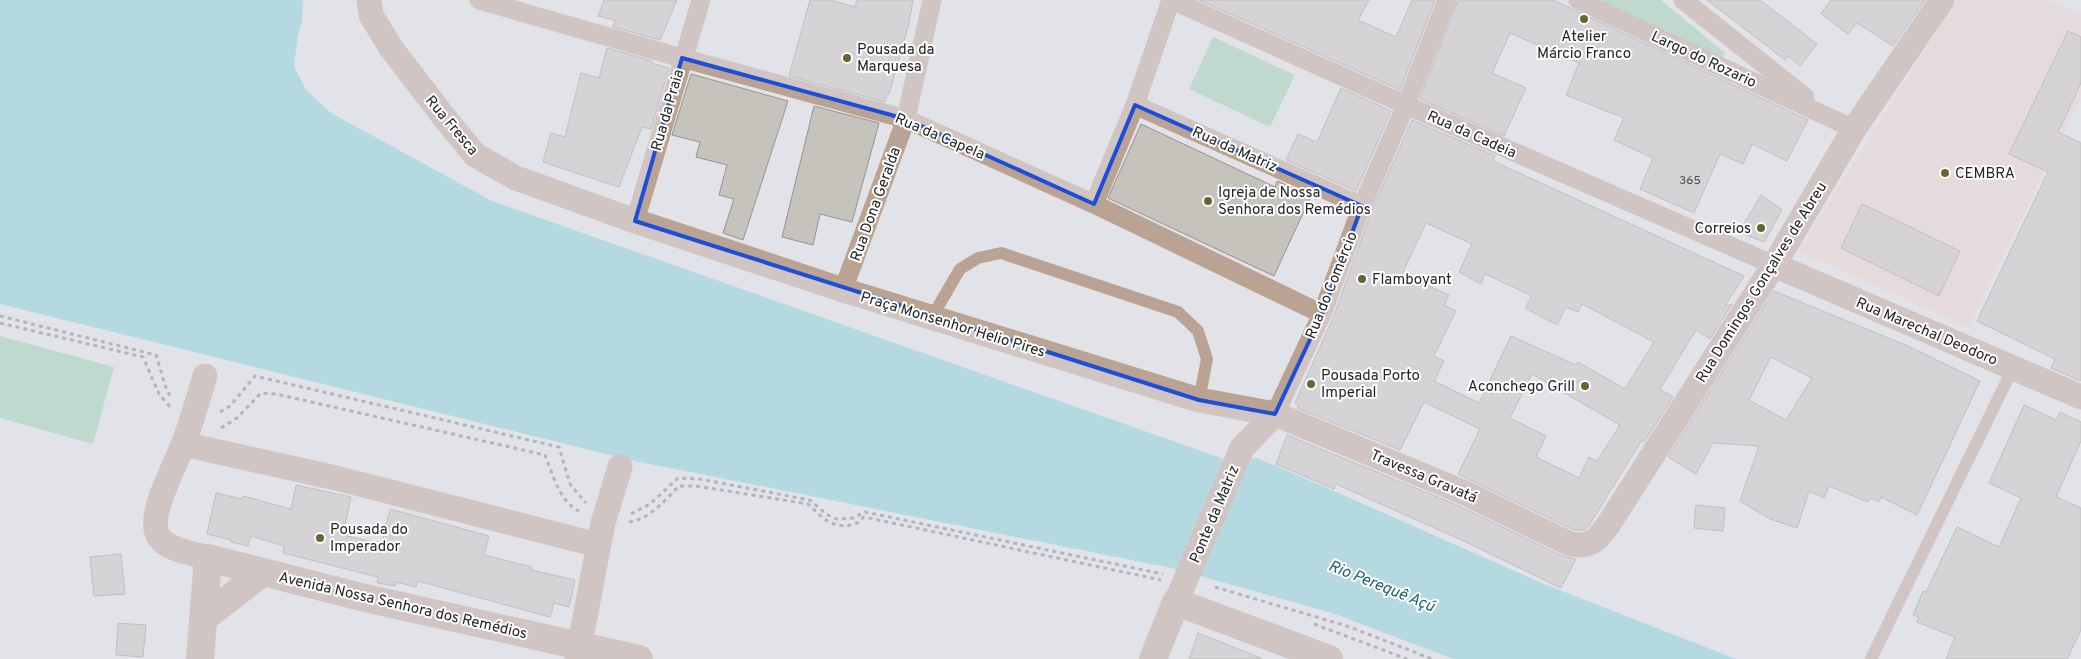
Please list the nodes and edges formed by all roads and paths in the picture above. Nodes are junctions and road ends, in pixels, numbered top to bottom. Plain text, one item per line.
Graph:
1 (370, 0) edge
2 (479, 0) edge
3 (701, 0) edge
4 (932, 0) edge
5 (1171, 0) edge
6 (1447, 0) edge
7 (1578, 0) edge
8 (1683, 0) edge
9 (1942, 0) edge
10 (682, 58) junction
11 (1135, 105) junction
12 (1406, 105) junction
13 (1830, 117) junction
14 (906, 119) junction
15 (1854, 129) junction
16 (1094, 204) junction
17 (1362, 206) junction
18 (635, 221) junction
19 (1774, 265) junction
20 (843, 290) junction
21 (1322, 314) junction
22 (0, 316) edge
23 (932, 317) junction
24 (0, 323) edge
25 (2013, 368) junction
26 (206, 376) dead end
27 (2081, 397) edge
28 (1199, 400) junction
29 (1275, 414) junction
30 (188, 429) junction
31 (1242, 448) joint
32 (620, 467) dead end
33 (602, 528) junction
34 (1570, 544) joint
35 (208, 558) junction
36 (263, 572) junction
37 (1181, 590) junction
38 (204, 618) junction
39 (1306, 622) dead end
40 (579, 652) edge
41 (200, 659) edge
42 (639, 659) edge
43 (1153, 659) edge
44 (1329, 659) edge
45 (1407, 659) edge
46 (1432, 659) edge
47 (1870, 659) edge

1 - 18 street, Rua Fresca
2 - 10 street, Rua da Capela
3 - 10 street, Rua da Praia
4 - 14 street, Rua Dona Geralda
5 - 11 street
5 - 12 street, Rua da Cadeia
6 - 12 street, Rua do Comércio
7 - 13 street, Largo do Rozario
8 - 13 street, Largo do Rozario
9 - 15 street, Rua Domingos Gonçalves de Abreu
10 - 14 street, Rua da Capela
10 - 18 street, Rua da Praia
11 - 16 street
11 - 17 street, Rua da Matriz
12 - 17 street, Rua do Comércio
12 - 19 street, Rua da Cadeia
13 - 15 street, Largo do Rozario
14 - 16 street, Rua da Capela
14 - 20 street, Rua Dona Geralda
15 - 19 street, Rua Domingos Gonçalves de Abreu
16 - 21 street, Rua da Capela
17 - 21 street, Rua do Comércio
18 - 20 street, Praça Monsenhor Helio Pires
19 - 25 street, Rua Marechal Deodoro
19 - 34 street, Rua Domingos Gonçalves de Abreu
20 - 23 street, Praça Monsenhor Helio Pires
21 - 29 street, Rua do Comércio
22 - 30 path
23 - 28 street, Praça Monsenhor Helio Pires
23 - 28 lane
24 - 30 path
25 - 27 street, Rua Marechal Deodoro
25 - 47 lane
26 - 30 street
28 - 29 street, Praça Monsenhor Helio Pires
29 - 31 street, Rua do Comércio
29 - 34 street, Travessa Gravatá
30 - 33 street
30 - 33 path
30 - 33 path
30 - 35 street, Avenida Nossa Senhora dos Remédios
31 - 37 street, Ponte da Matriz
32 - 33 street
33 - 37 path
33 - 37 path
33 - 40 street
35 - 36 street, Avenida Nossa Senhora dos Remédios
35 - 38 street
36 - 38 street
36 - 40 street, Avenida Nossa Senhora dos Remédios
37 - 43 street
37 - 44 street
37 - 46 path
38 - 41 street
39 - 45 path
40 - 42 street, Avenida Nossa Senhora dos Remédios

